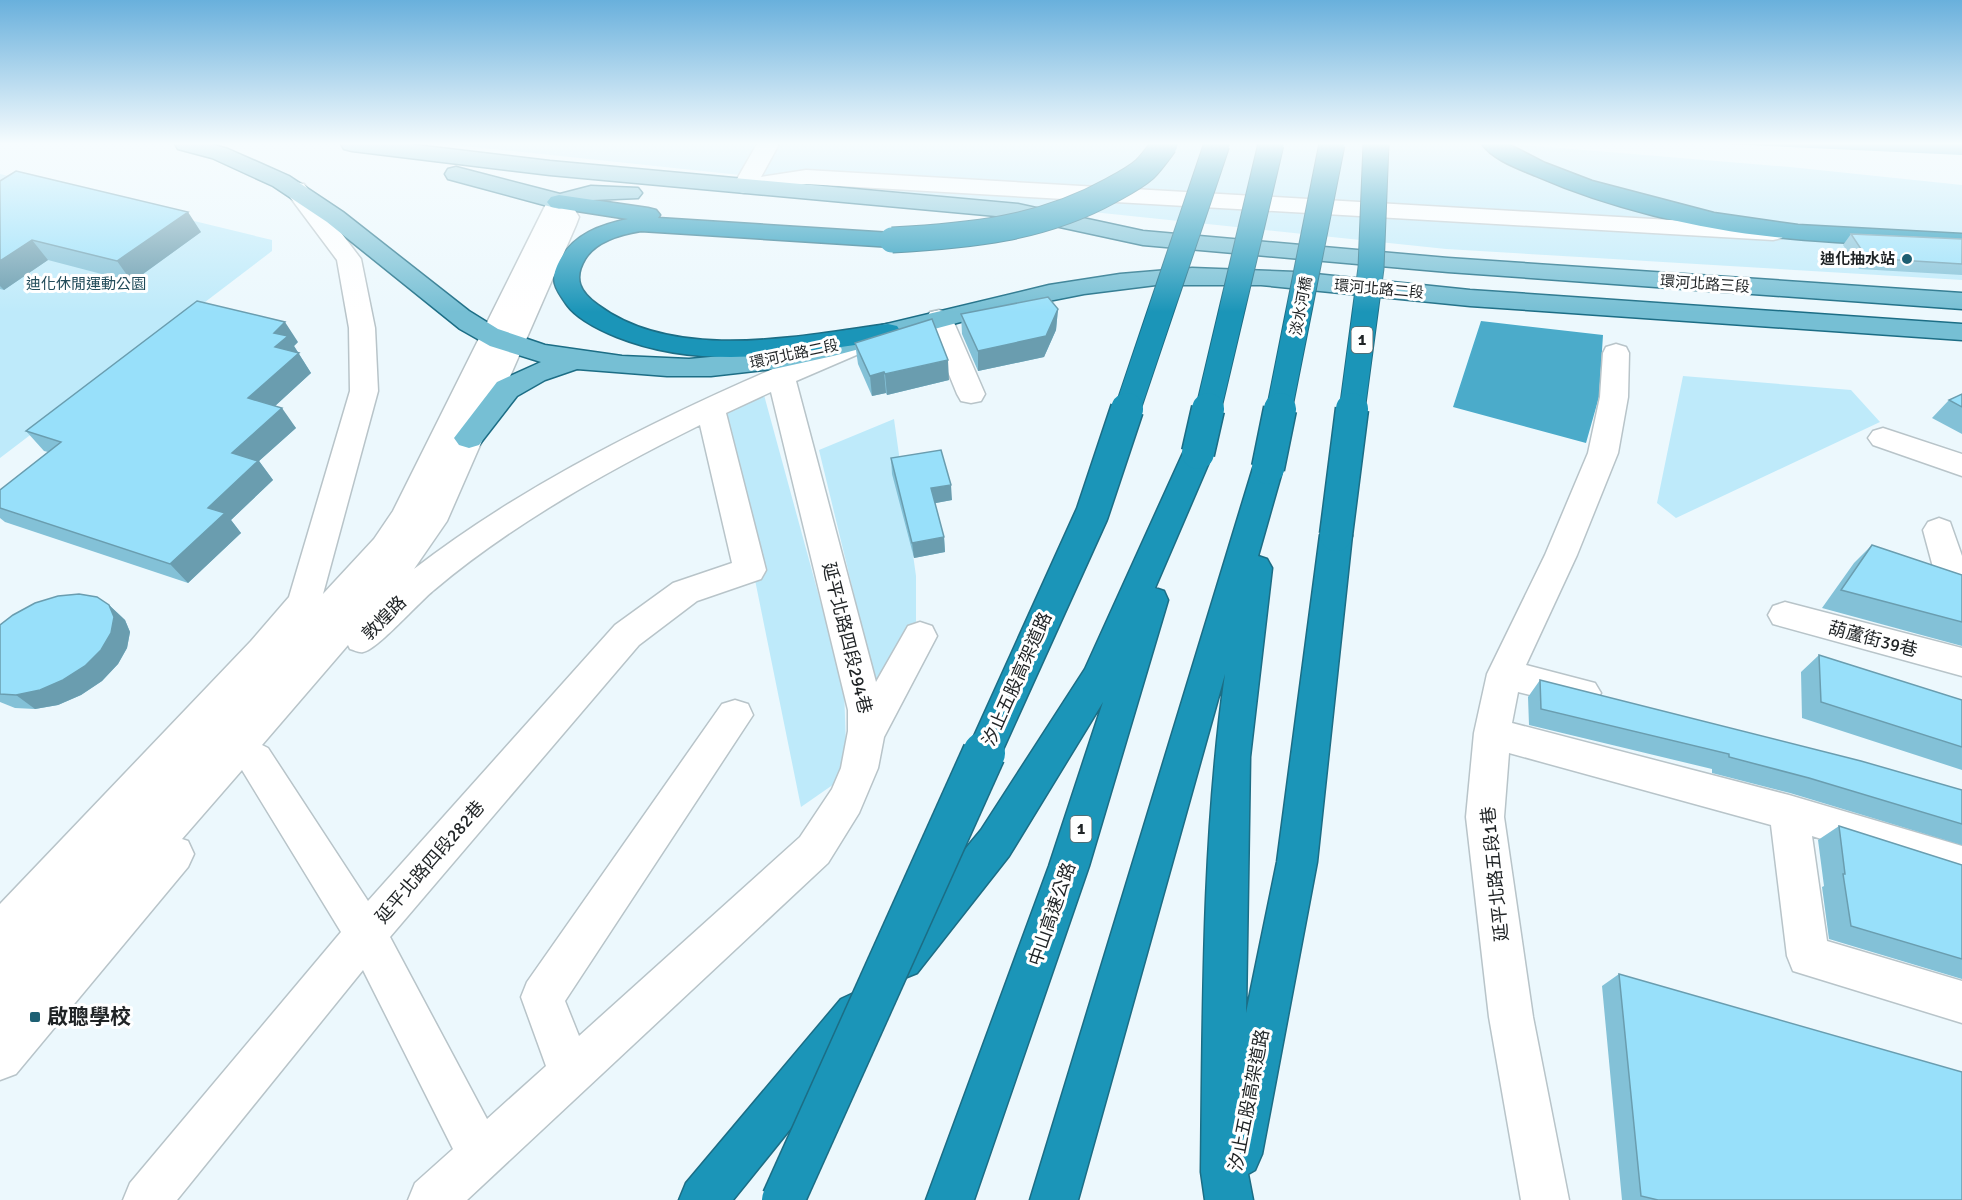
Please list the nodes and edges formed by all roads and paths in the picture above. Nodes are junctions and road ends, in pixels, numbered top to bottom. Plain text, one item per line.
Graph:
1 (304, 200) edge
2 (313, 200) edge
3 (553, 200) edge
4 (565, 200) edge
5 (812, 200) edge
6 (899, 200) edge
7 (1094, 200) edge
8 (1197, 200) edge
9 (1209, 200) edge
10 (1258, 200) edge
11 (1321, 200) edge
12 (1374, 200) edge
13 (1628, 200) edge
14 (559, 202) junction
15 (965, 206) junction
16 (776, 233) junction
17 (1962, 243) edge
18 (1448, 265) joint
19 (1457, 297) joint
20 (1962, 301) edge
21 (939, 318) junction
22 (888, 332) junction
23 (1962, 332) edge
24 (502, 341) junction
25 (1616, 352) dead end
26 (574, 360) junction
27 (781, 376) junction
28 (971, 394) dead end
29 (710, 407) junction
30 (469, 438) junction
31 (1883, 438) dead end
32 (1198, 453) junction
33 (1962, 465) edge
34 (1268, 468) junction
35 (432, 492) junction
36 (1939, 530) dead end
37 (1919, 570) edge
38 (1957, 583) edge
39 (304, 602) junction
40 (1785, 615) dead end
41 (920, 636) dead end
42 (360, 642) junction
43 (1962, 662) edge
44 (1504, 674) junction
45 (1608, 700) edge
46 (735, 715) dead end
47 (868, 731) junction
48 (1492, 733) junction
49 (255, 759) junction
50 (1789, 812) junction
51 (1962, 866) edge
52 (0, 934) edge
53 (366, 934) junction
54 (0, 976) edge
55 (1962, 1002) edge
56 (0, 1017) edge
57 (0, 1058) edge
58 (571, 1074) junction
59 (801, 1082) junction
60 (481, 1156) junction
61 (1228, 1191) edge
62 (147, 1200) edge
63 (432, 1200) edge
64 (684, 1200) edge
65 (703, 1200) edge
66 (783, 1200) edge
67 (950, 1200) edge
68 (1054, 1200) edge
69 (1545, 1200) edge

1 - 39 street
2 - 24 main road, 環河北路二段
3 - 14 main road
4 - 14 main road
5 - 15 main road
6 - 15 main road, 環河北路二段
7 - 16 highway, bridge
8 - 66 highway, 汐止五股高架道路, bridge
9 - 17 street
10 - 32 highway, 1, bridge
11 - 34 highway, 淡水河橋, bridge
12 - 61 highway, 汐止五股高架道路 / 1, bridge
13 - 17 highway
14 - 16 highway
14 - 24 street
15 - 18 main road, 環河北路二段
16 - 22 highway
18 - 20 main road, 環河北路三段
19 - 21 main road, 環河北路二段
19 - 23 main road, 環河北路三段
21 - 22 main road, 環河北路二段
21 - 28 street
22 - 26 main road, 環河北路二段
22 - 27 street, 敦煌路
24 - 26 main road, 環河北路二段
24 - 30 street
24 - 35 street
25 - 44 street, 延平北路五段1巷
26 - 30 main road
27 - 29 street, 敦煌路
27 - 47 street, 延平北路四段294巷
29 - 42 street, 敦煌路
29 - 53 street, 延平北路四段282巷
30 - 35 street
31 - 33 street
32 - 59 highway, 1
32 - 67 highway, 中山高速公路 / 1
34 - 61 highway
34 - 68 highway
35 - 39 street
35 - 42 street
35 - 54 street
35 - 56 street
36 - 38 street
37 - 38 street
39 - 52 street
40 - 43 street, 葫蘆街39巷
41 - 47 street
42 - 49 street, 敦煌路
44 - 45 street
44 - 48 street, 延平北路五段1巷
46 - 58 street
47 - 58 street, 延平北路四段294巷
48 - 50 street
48 - 69 street, 延平北路五段1巷
49 - 53 street
49 - 57 street, 敦煌路
50 - 51 street
50 - 55 street
53 - 60 street
53 - 62 street, 延平北路四段282巷
58 - 60 street, 延平北路四段294巷
59 - 64 highway
59 - 65 highway, 1
60 - 63 street, 延平北路四段294巷

